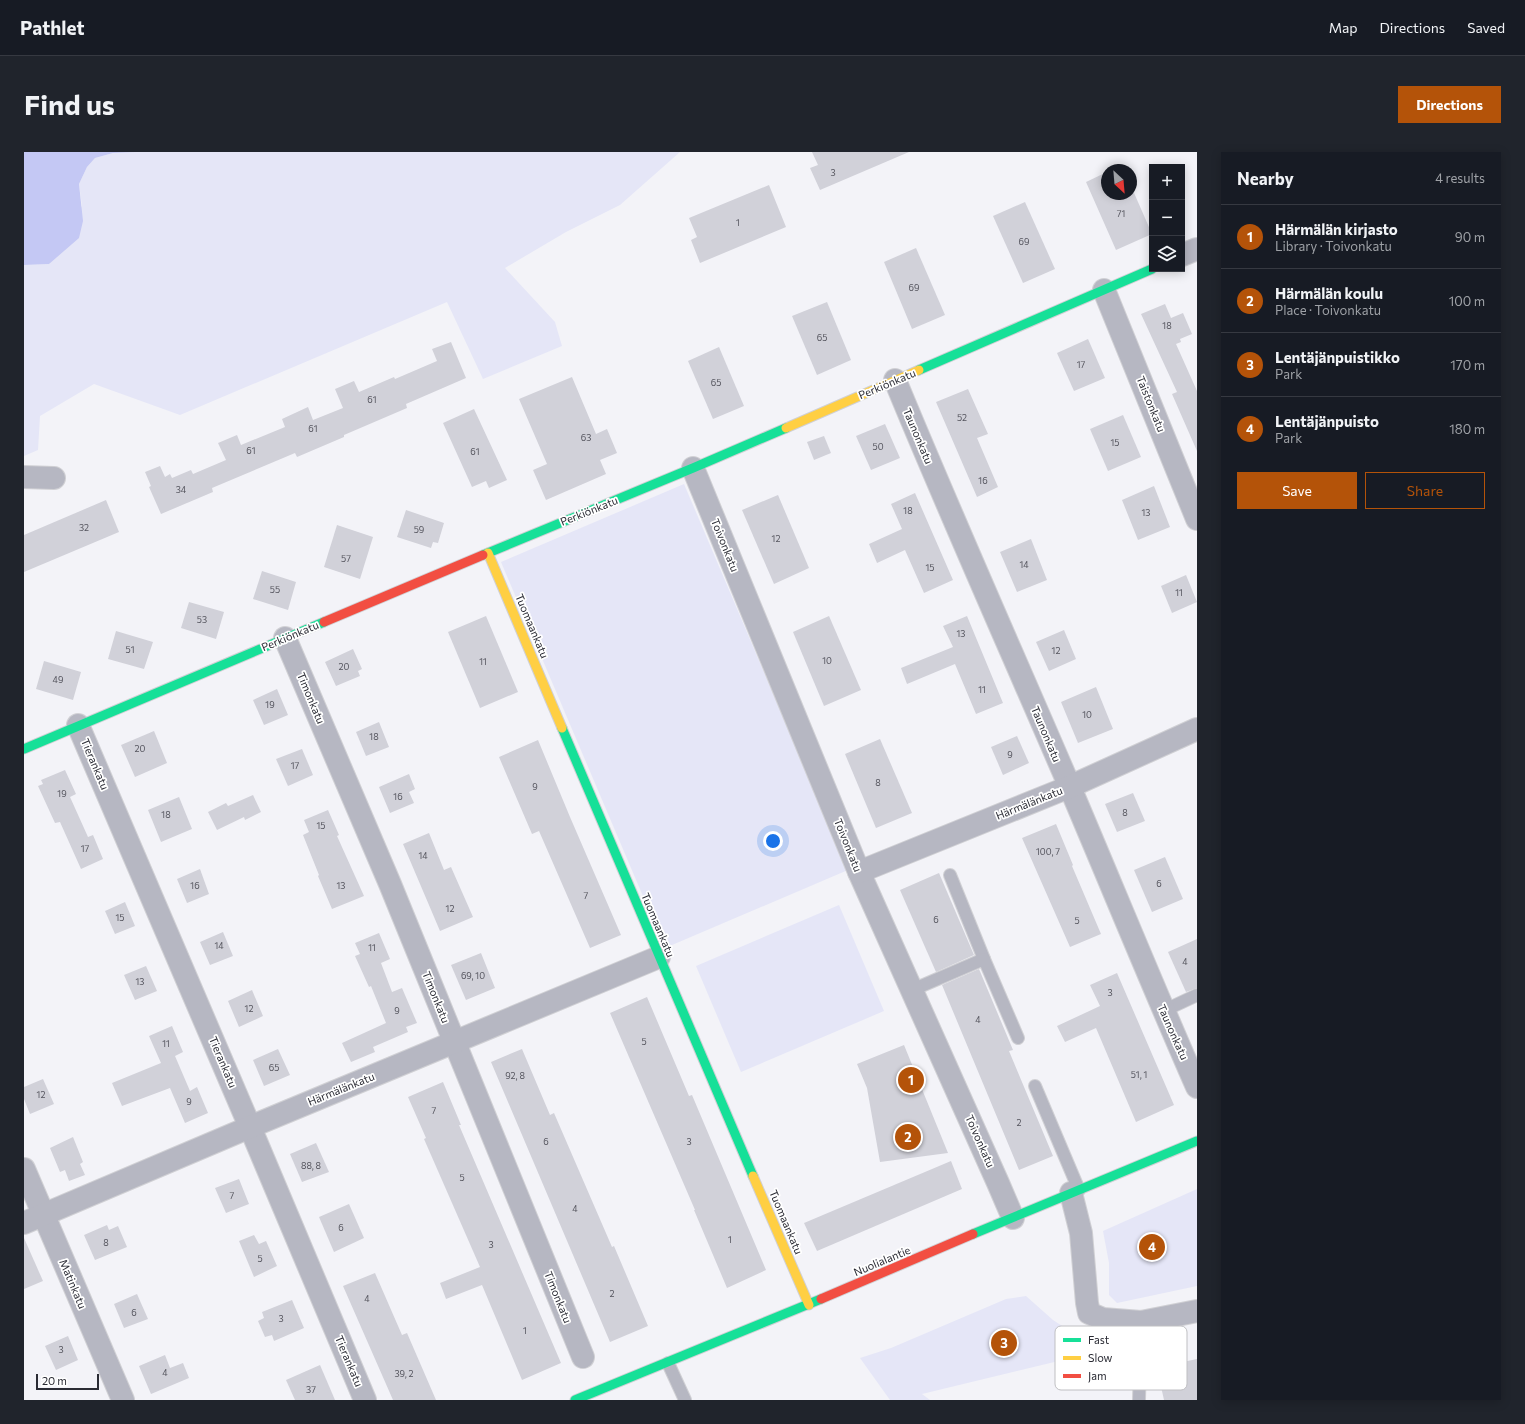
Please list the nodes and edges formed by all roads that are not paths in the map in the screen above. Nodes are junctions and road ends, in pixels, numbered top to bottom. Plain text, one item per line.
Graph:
1 (1197, 249) edge
2 (1185, 254) edge
3 (1149, 270) edge
4 (1104, 290) junction
5 (895, 380) junction
6 (693, 468) junction
7 (24, 477) edge
8 (54, 478) dead end
9 (1197, 519) edge
10 (488, 553) junction
11 (285, 638) junction
12 (78, 725) junction
13 (1197, 729) edge
14 (24, 749) edge
15 (1069, 787) junction
16 (859, 872) junction
17 (950, 875) dead end
18 (659, 957) junction
19 (984, 959) junction
20 (912, 990) junction
21 (1197, 995) edge
22 (1163, 1011) junction
23 (1018, 1038) dead end
24 (455, 1042) junction
25 (1035, 1086) dead end
26 (1197, 1087) edge
27 (250, 1127) junction
28 (1197, 1141) edge
29 (24, 1169) edge
30 (1075, 1191) junction
31 (1013, 1218) junction
32 (34, 1219) edge
33 (809, 1305) junction
34 (1197, 1311) edge
35 (1141, 1322) junction
36 (1141, 1326) edge
37 (583, 1357) dead end
38 (668, 1363) junction
39 (1139, 1390) edge
40 (123, 1400) edge
41 (365, 1400) edge
42 (576, 1400) edge
43 (685, 1400) edge
44 (1139, 1400) edge

1 - 2 street
3 - 4 street, Perkiönkatu
4 - 5 street, Perkiönkatu
4 - 9 street, Taistonkatu
5 - 6 street, Perkiönkatu
5 - 15 street, Taunonkatu
6 - 10 street, Perkiönkatu
6 - 16 street, Toivonkatu
7 - 8 street
10 - 11 street, Perkiönkatu
10 - 18 street, Tuomaankatu
11 - 12 street, Perkiönkatu
11 - 24 street, Timonkatu
12 - 14 street, Perkiönkatu
12 - 27 street, Tierankatu
13 - 15 street, Härmälänkatu
15 - 16 street, Härmälänkatu
15 - 22 street, Taunonkatu
16 - 20 street, Toivonkatu
17 - 19 lane
18 - 24 street, Härmälänkatu
18 - 33 street, Tuomaankatu
19 - 20 lane
19 - 23 lane
20 - 31 street, Toivonkatu
21 - 22 lane
22 - 26 street, Taunonkatu
24 - 27 street, Härmälänkatu
24 - 37 street, Timonkatu
25 - 30 lane
27 - 32 street, Härmälänkatu
27 - 41 street, Tierankatu
28 - 30 street, Nuolialantie
29 - 32 street, Matinkatu
30 - 31 street, Nuolialantie
30 - 35 street
31 - 33 street, Nuolialantie
32 - 40 street, Matinkatu
33 - 38 street, Nuolialantie
34 - 35 street
35 - 36 lane
38 - 42 street, Nuolialantie
38 - 43 lane
39 - 44 lane

